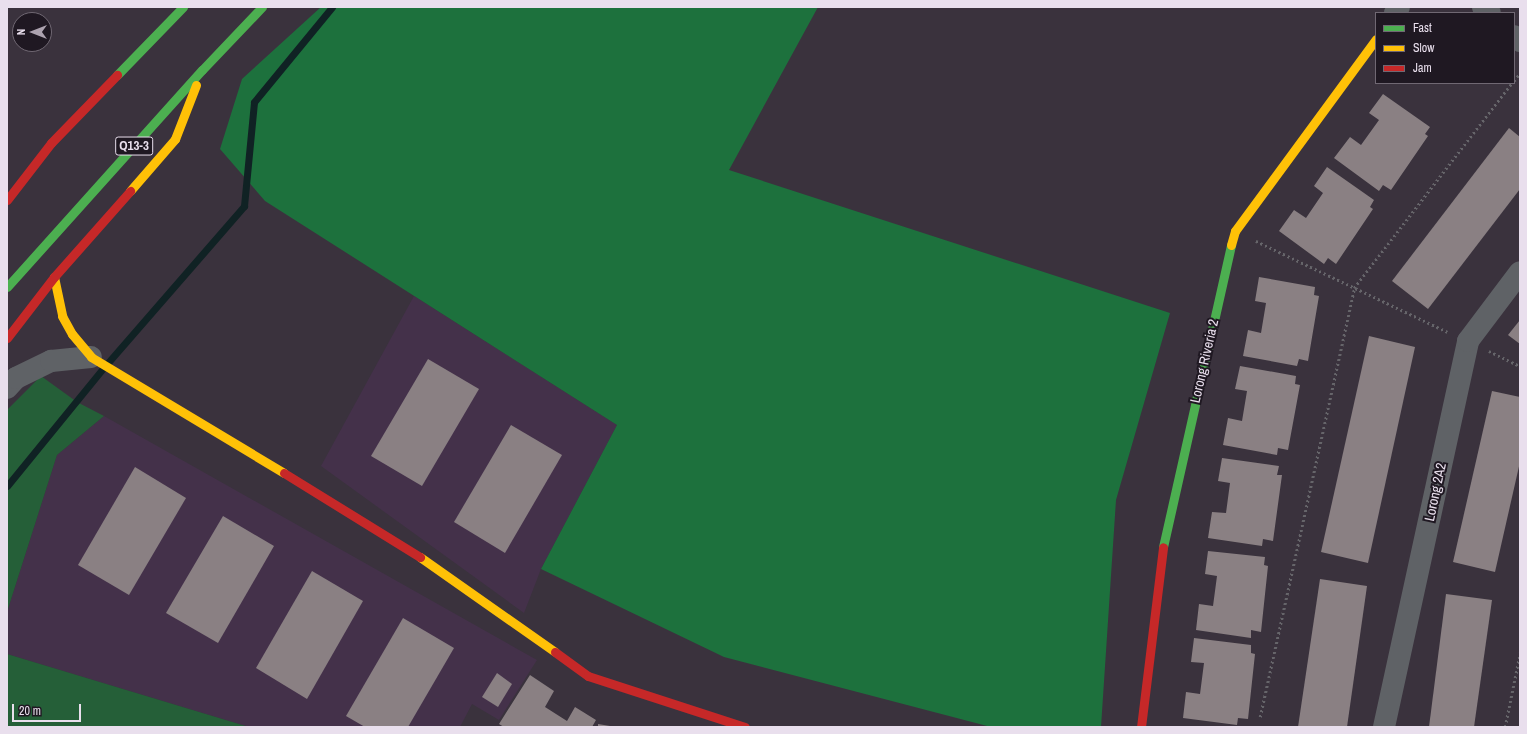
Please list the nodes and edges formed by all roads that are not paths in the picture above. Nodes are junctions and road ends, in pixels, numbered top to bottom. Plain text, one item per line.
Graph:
1 (183, 7) edge
2 (262, 7) edge
3 (1375, 40) edge
4 (202, 70) junction
5 (51, 143) junction
6 (18, 171) dead end
7 (7, 200) edge
8 (1520, 272) edge
9 (54, 277) junction
10 (7, 287) edge
11 (7, 338) edge
12 (91, 357) junction
13 (7, 388) edge
14 (746, 727) edge
15 (1141, 727) edge
16 (1384, 727) edge

1 - 5 main road
2 - 4 main road, Q13-3
3 - 15 main road, Lorong Riveria 2
4 - 9 main road
4 - 10 main road, Q13-3
5 - 6 main road
5 - 7 main road
8 - 16 street, Lorong 2A2
9 - 11 main road
9 - 12 main road
12 - 13 street
12 - 14 main road

